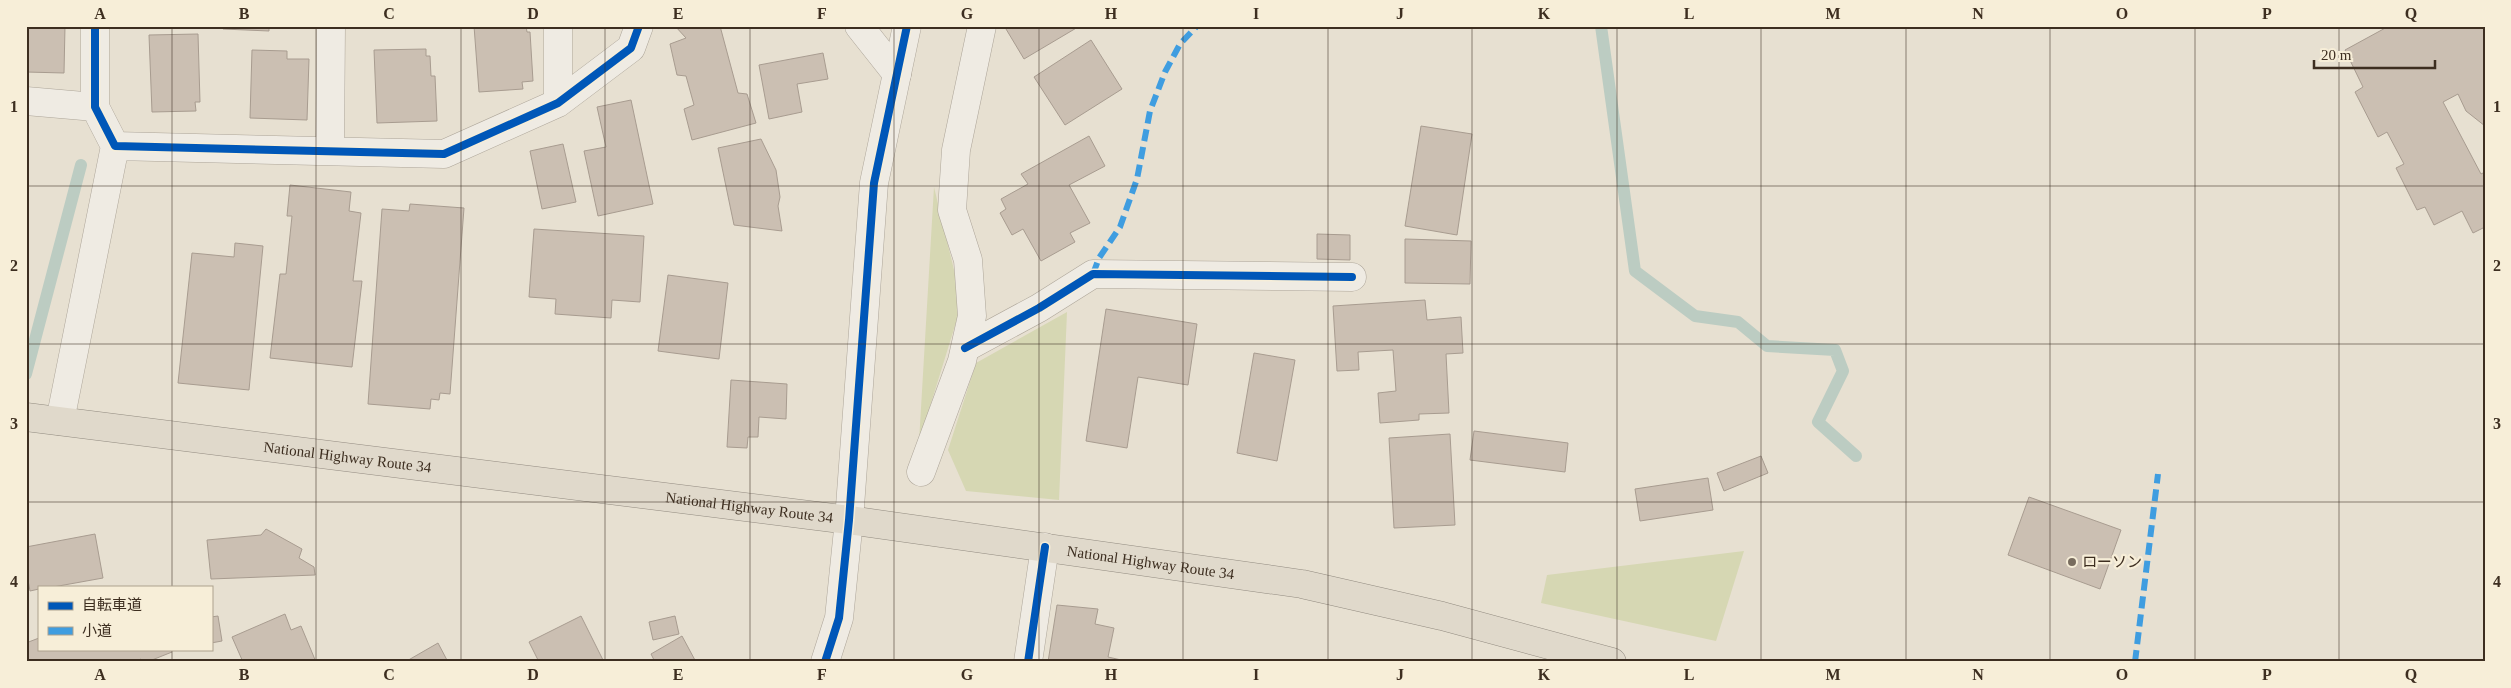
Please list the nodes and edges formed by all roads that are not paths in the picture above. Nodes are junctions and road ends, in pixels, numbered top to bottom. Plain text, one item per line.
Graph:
1 (94, 26) edge
2 (331, 26) edge
3 (558, 26) edge
4 (639, 26) edge
5 (859, 26) edge
6 (907, 26) edge
7 (982, 26) edge
8 (897, 74) junction
9 (26, 101) edge
10 (558, 103) junction
11 (95, 107) junction
12 (115, 146) junction
13 (330, 151) junction
14 (1352, 277) dead end
15 (965, 348) junction
16 (26, 417) edge
17 (60, 420) junction
18 (921, 472) dead end
19 (849, 520) junction
20 (1045, 547) junction
21 (825, 662) edge
22 (1028, 662) edge
23 (1612, 662) edge

1 - 11 street
2 - 13 street
3 - 10 street
4 - 10 street
5 - 8 street
6 - 8 street
7 - 15 street
8 - 19 street
9 - 11 street
10 - 13 street
11 - 12 street
12 - 13 street
12 - 17 street
14 - 15 street
15 - 18 street
16 - 17 highway, National Highway Route 34
17 - 19 highway, National Highway Route 34
19 - 20 highway, National Highway Route 34
19 - 21 street
20 - 22 street
20 - 23 highway, National Highway Route 34

